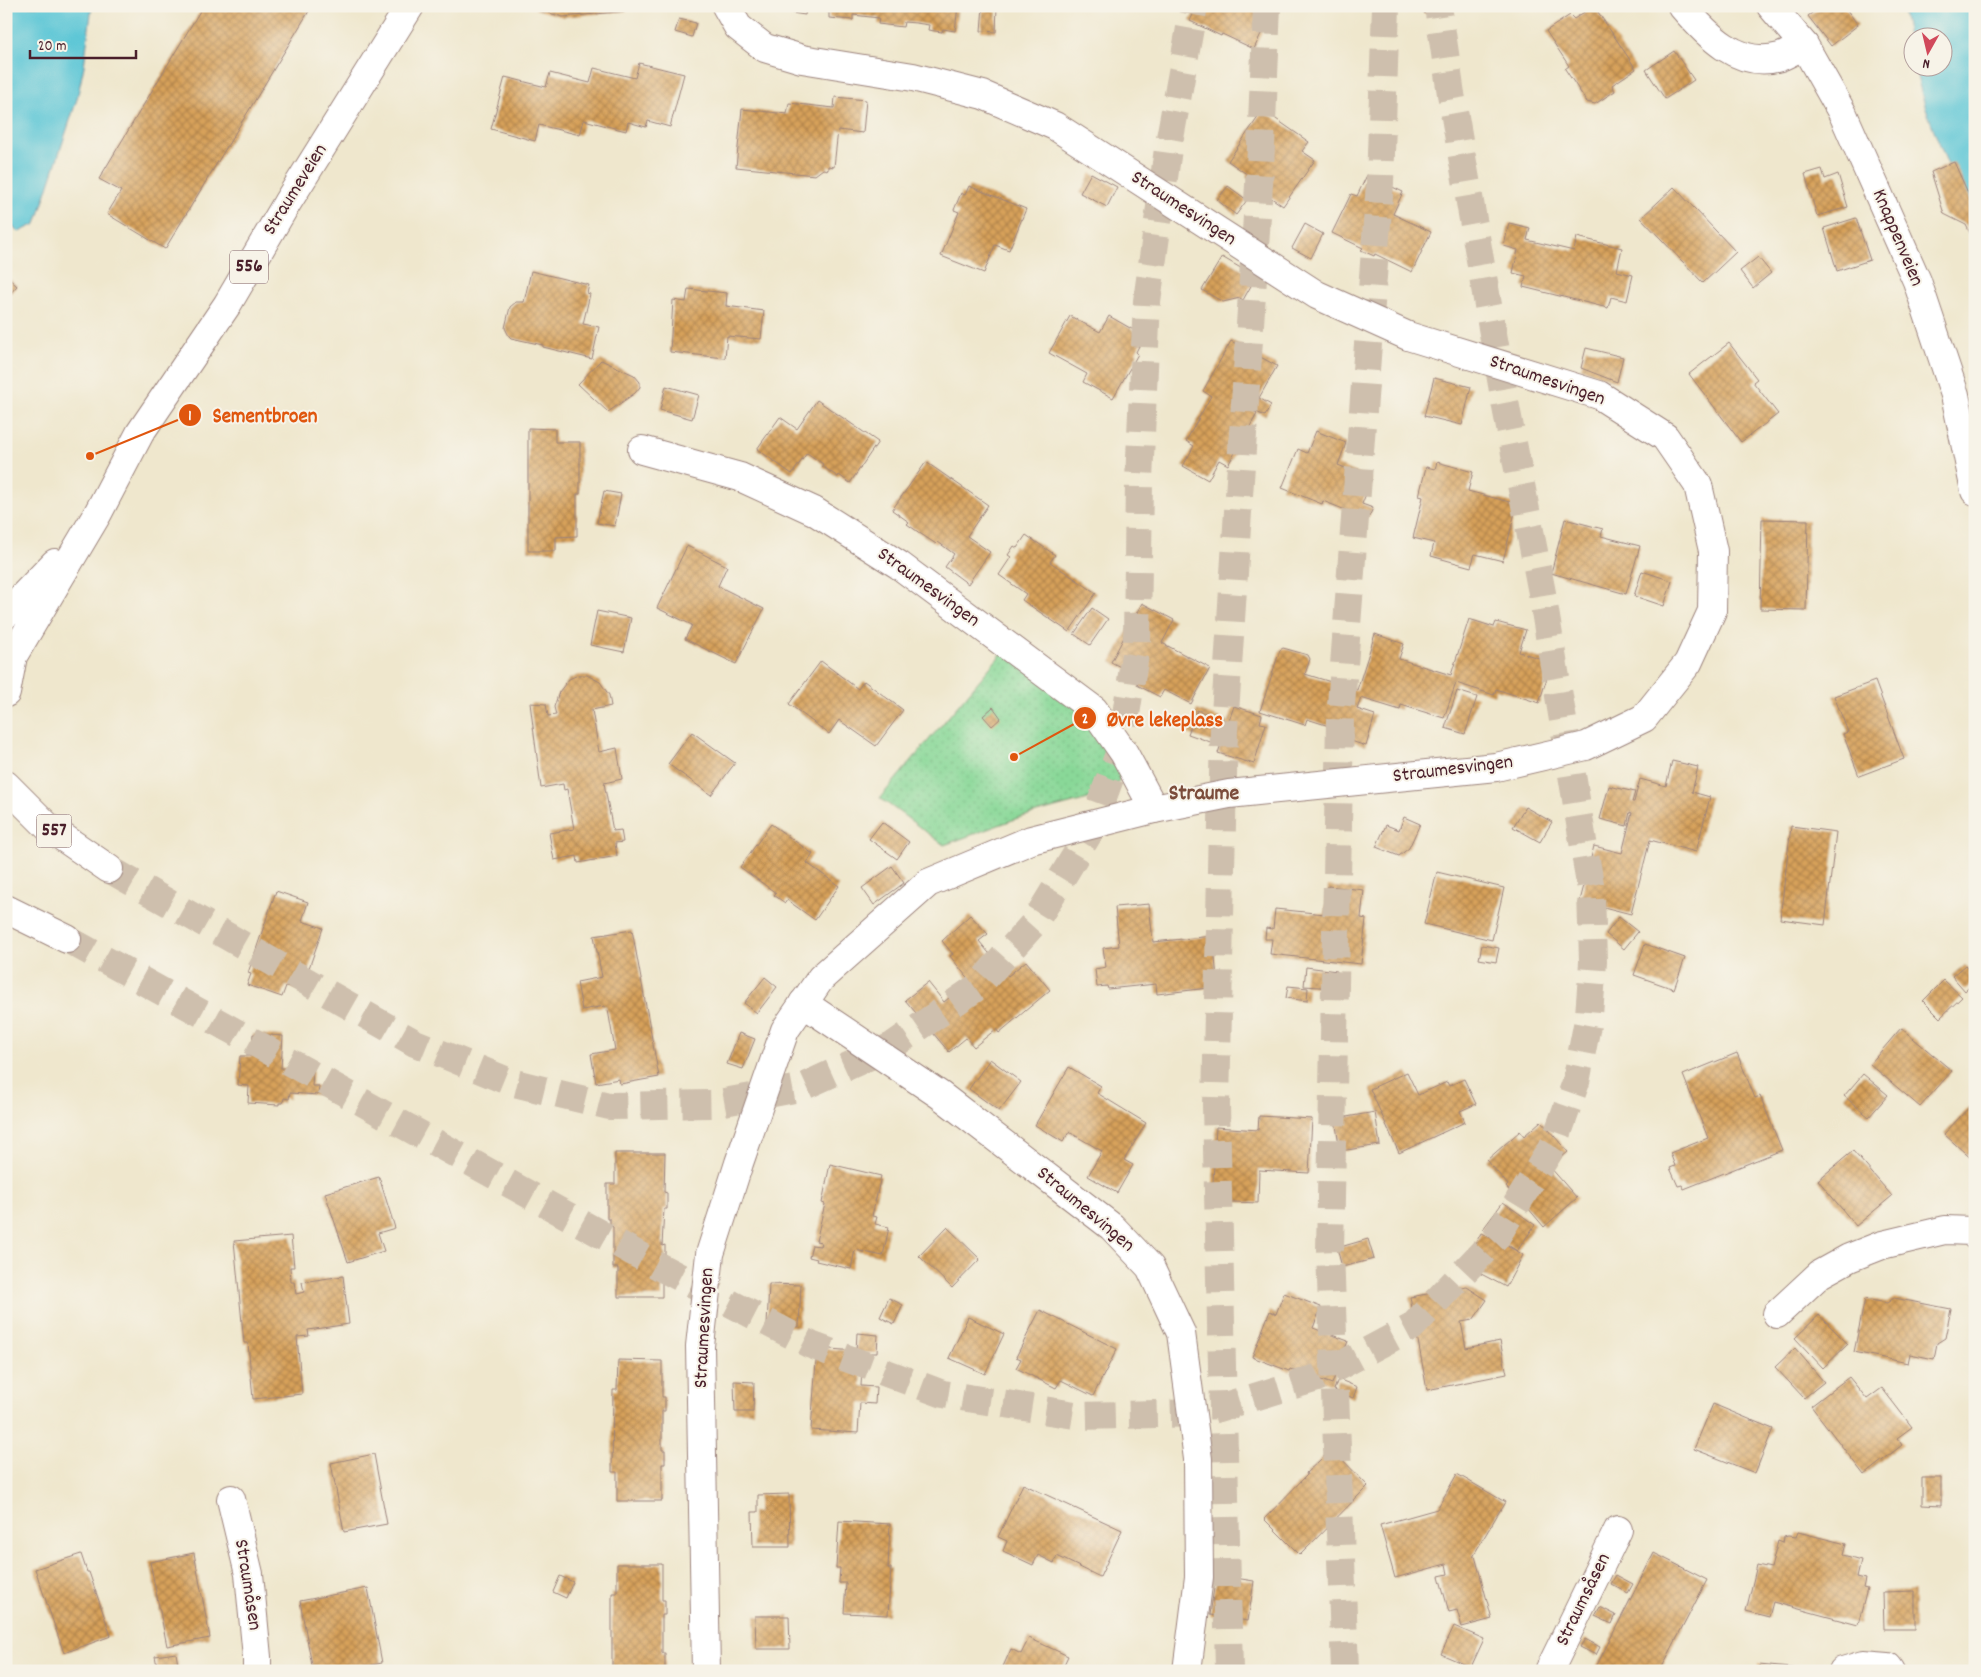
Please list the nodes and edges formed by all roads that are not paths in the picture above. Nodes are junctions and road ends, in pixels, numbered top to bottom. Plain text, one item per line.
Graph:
1 (410, 6) edge
2 (726, 6) edge
3 (1682, 6) edge
4 (1771, 6) edge
5 (1804, 45) junction
6 (642, 450) dead end
7 (1975, 491) edge
8 (89, 528) junction
9 (6, 614) edge
10 (6, 693) edge
11 (6, 785) edge
12 (1154, 809) junction
13 (109, 869) tunnel mouth
14 (6, 909) edge
15 (67, 938) tunnel mouth
16 (804, 1003) junction
17 (1975, 1235) edge
18 (1777, 1314) dead end
19 (231, 1499) dead end
20 (1618, 1530) dead end
21 (257, 1671) edge
22 (706, 1671) edge
23 (1187, 1671) edge
24 (1549, 1671) edge
25 (1843, 1671) edge
26 (1891, 1671) edge

1 - 8 street, Straumeveien / 556
2 - 12 street, Straumesvingen
3 - 5 street
4 - 5 street, Knappenveien
5 - 7 street, Knappenveien
6 - 12 street, Straumesvingen
8 - 9 street, Straumeveien / 556
8 - 10 street, Straumeveien / 556
11 - 13 street, 557
12 - 16 street, Straumesvingen
14 - 15 street
16 - 22 street, Straumesvingen
16 - 23 street, Straumesvingen
17 - 18 street
19 - 21 street, Straumåsen
20 - 24 street, Straumsåsen
25 - 26 street

